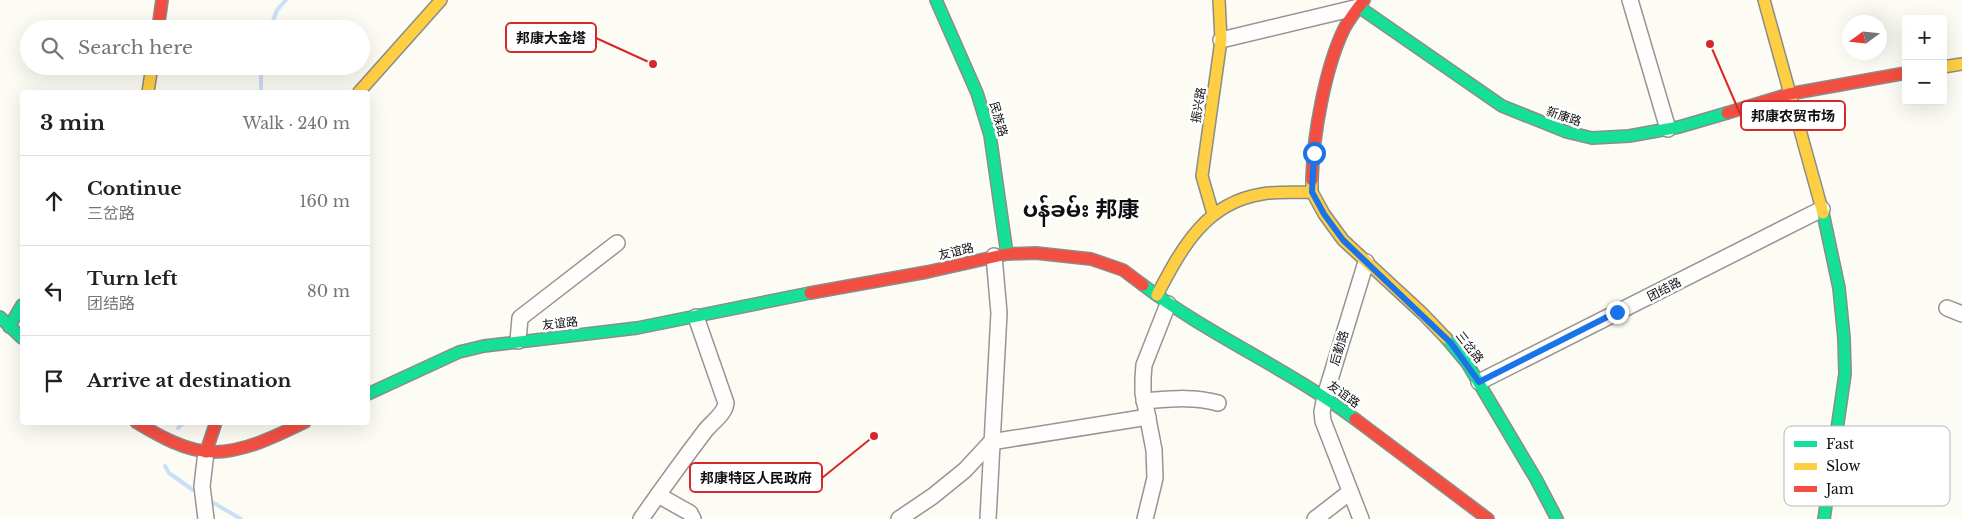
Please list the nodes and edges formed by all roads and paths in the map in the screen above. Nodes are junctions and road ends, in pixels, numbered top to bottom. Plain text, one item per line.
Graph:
1 (162, 0) edge
2 (441, 0) edge
3 (936, 0) edge
4 (1219, 0) edge
5 (1630, 0) edge
6 (1764, 0) edge
7 (1361, 4) edge
8 (159, 20) edge
9 (1222, 40) junction
10 (1962, 64) edge
11 (1947, 66) edge
12 (1902, 74) edge
13 (151, 75) edge
14 (148, 90) edge
15 (361, 90) edge
16 (1789, 94) junction
17 (1668, 128) junction
18 (1312, 192) junction
19 (1822, 209) junction
20 (1213, 214) junction
21 (617, 243) dead end
22 (1001, 255) junction
23 (1366, 262) junction
24 (1162, 300) junction
25 (20, 308) edge
26 (1947, 308) dead end
27 (1962, 314) edge
28 (0, 317) edge
29 (696, 317) junction
30 (9, 327) junction
31 (20, 336) edge
32 (518, 341) junction
33 (1479, 382) junction
34 (370, 393) edge
35 (1324, 396) junction
36 (1144, 401) junction
37 (1218, 403) dead end
38 (1148, 417) junction
39 (142, 425) edge
40 (215, 425) edge
41 (296, 425) edge
42 (1837, 426) edge
43 (991, 442) junction
44 (206, 452) junction
45 (1350, 492) junction
46 (658, 495) junction
47 (1826, 506) edge
48 (206, 519) edge
49 (641, 519) edge
50 (693, 519) edge
51 (899, 519) edge
52 (988, 519) edge
53 (1145, 519) edge
54 (1315, 519) edge
55 (1361, 519) edge
56 (1488, 519) edge
57 (1557, 519) edge
58 (1824, 519) edge

1 - 8 main road
2 - 15 main road
3 - 22 main road, 民族路
4 - 9 main road, 振兴路
5 - 17 street
6 - 16 main road
7 - 9 street
7 - 17 main road, 新康路
7 - 18 main road, 三岔路
9 - 20 main road, 振兴路
10 - 11 main road
12 - 16 main road, 新康路
13 - 14 main road
16 - 17 main road, 新康路
16 - 19 main road
18 - 20 main road
18 - 23 main road, 三岔路
19 - 33 street, 团结路
19 - 42 main road
20 - 24 main road
21 - 32 street
22 - 24 main road, 友谊路
22 - 29 main road, 友谊路
22 - 43 street
23 - 33 main road, 三岔路
23 - 35 street, 后勤路
24 - 35 main road, 友谊路
24 - 36 street
25 - 30 main road
26 - 27 street
28 - 30 main road
29 - 32 main road, 友谊路
29 - 46 street
30 - 31 main road
32 - 34 main road, 友谊路
33 - 57 main road, 三岔路
35 - 45 street, 后勤路
35 - 56 main road, 友谊路
36 - 37 street
36 - 38 street
38 - 43 street
38 - 53 street
39 - 44 main road
40 - 44 main road
41 - 44 main road
43 - 51 street
43 - 52 street
44 - 48 street
45 - 54 street
45 - 55 street, 后勤路
46 - 49 street
46 - 50 street
47 - 58 main road

